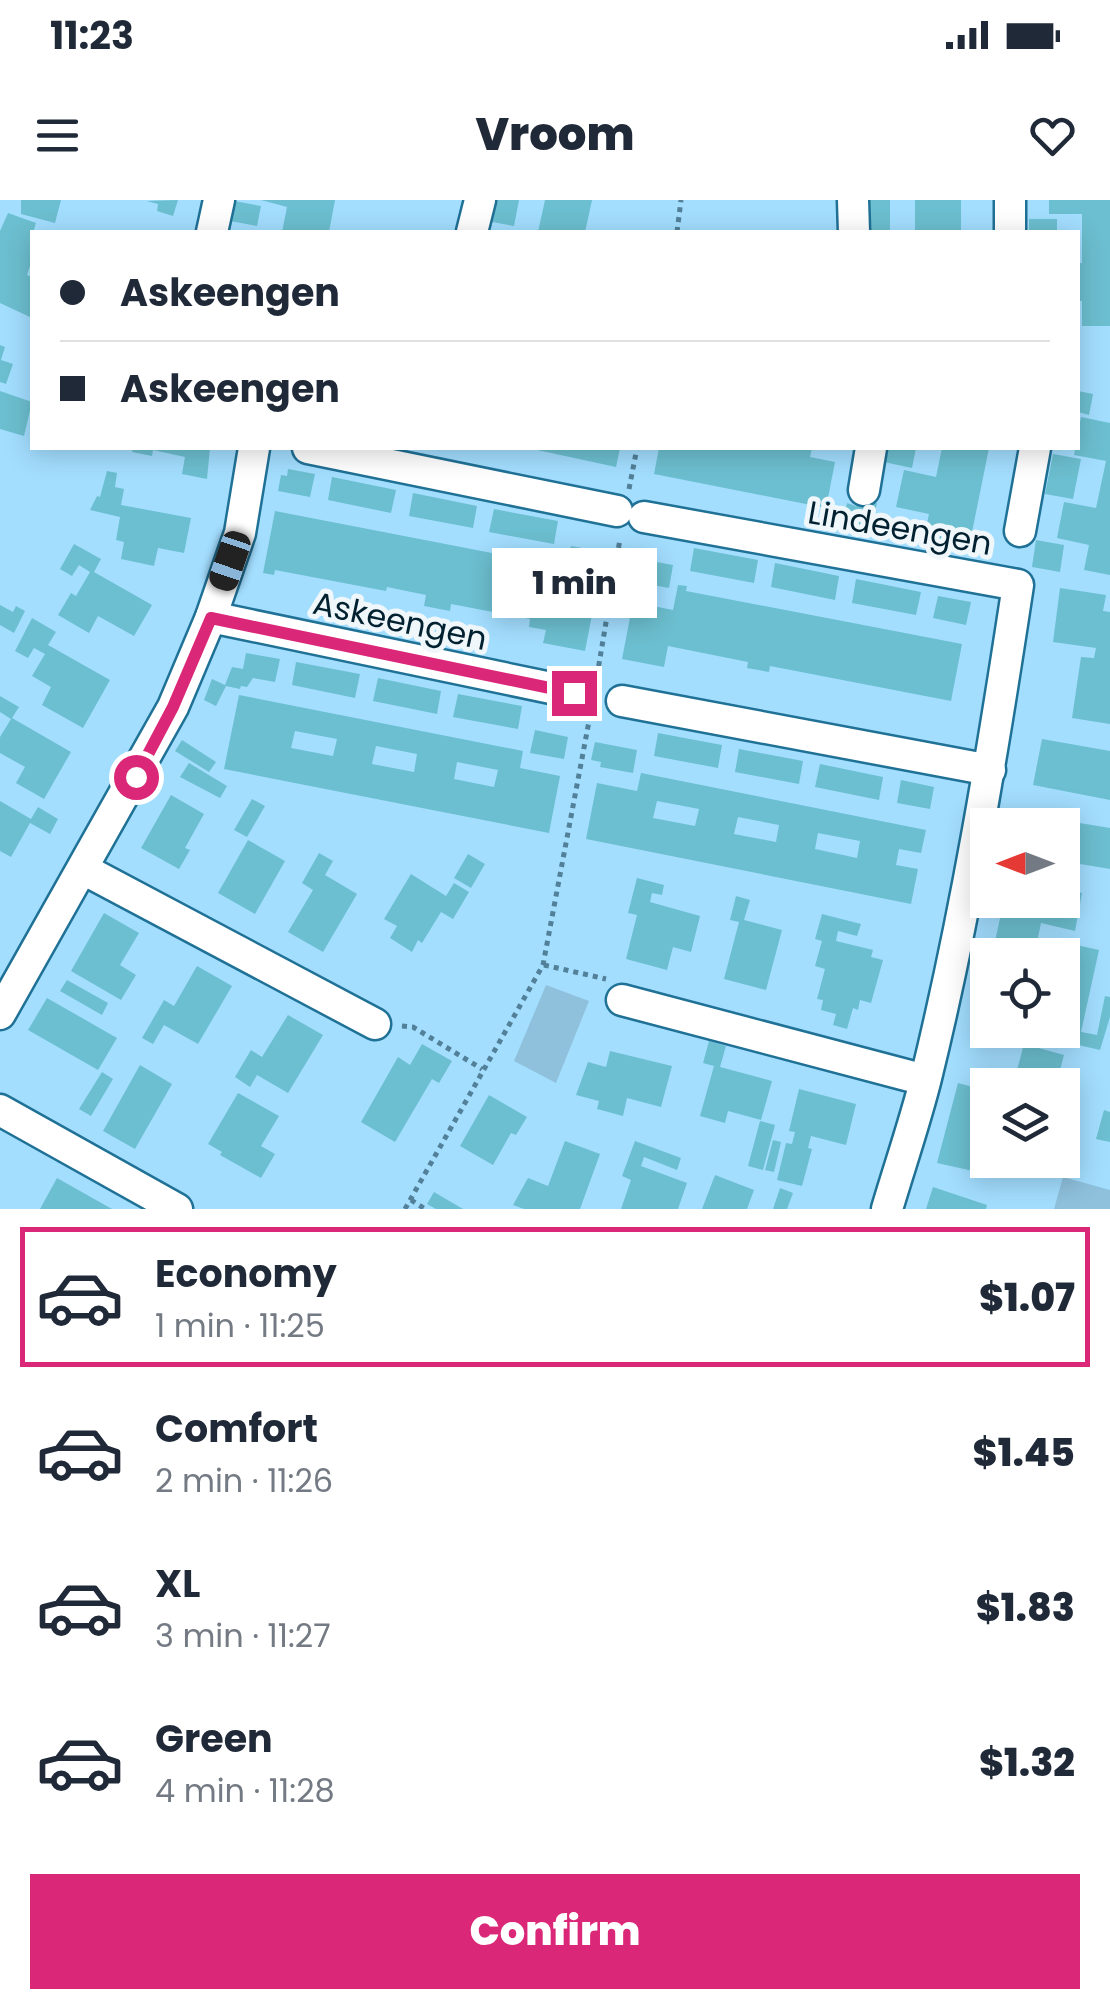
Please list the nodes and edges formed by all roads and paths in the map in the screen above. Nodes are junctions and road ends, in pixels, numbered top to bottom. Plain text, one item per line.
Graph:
1 (218, 200) edge
2 (480, 200) edge
3 (681, 200) edge
4 (853, 200) edge
5 (1010, 200) edge
6 (212, 230) edge
7 (472, 230) edge
8 (677, 230) edge
9 (854, 230) edge
10 (1010, 230) edge
11 (254, 450) edge
12 (318, 450) edge
13 (637, 450) edge
14 (871, 450) edge
15 (1035, 450) edge
16 (864, 490) dead end
17 (628, 514) junction
18 (1020, 531) dead end
19 (211, 618) junction
20 (587, 696) junction
21 (622, 701) dead end
22 (990, 770) junction
23 (84, 869) junction
24 (543, 965) junction
25 (622, 1000) joint
26 (0, 1014) edge
27 (375, 1024) joint
28 (482, 1069) junction
29 (925, 1080) junction
30 (0, 1110) edge
31 (410, 1200) junction
32 (177, 1209) edge
33 (405, 1209) edge
34 (425, 1209) edge
35 (887, 1209) edge

1 - 6 street
2 - 7 street
3 - 8 path
4 - 9 street
5 - 10 street
11 - 19 street
12 - 17 street
13 - 17 path
14 - 16 street
15 - 18 street
17 - 20 path
17 - 22 street, Lindeengen
19 - 20 street, Askeengen
19 - 23 street
20 - 24 path
21 - 22 street
22 - 29 street, Lindeengen
23 - 26 street
23 - 27 street
24 - 25 path
24 - 28 path
25 - 29 street
27 - 28 path
28 - 31 path
29 - 35 street, Lindeengen
30 - 32 street
31 - 33 path
31 - 34 path

